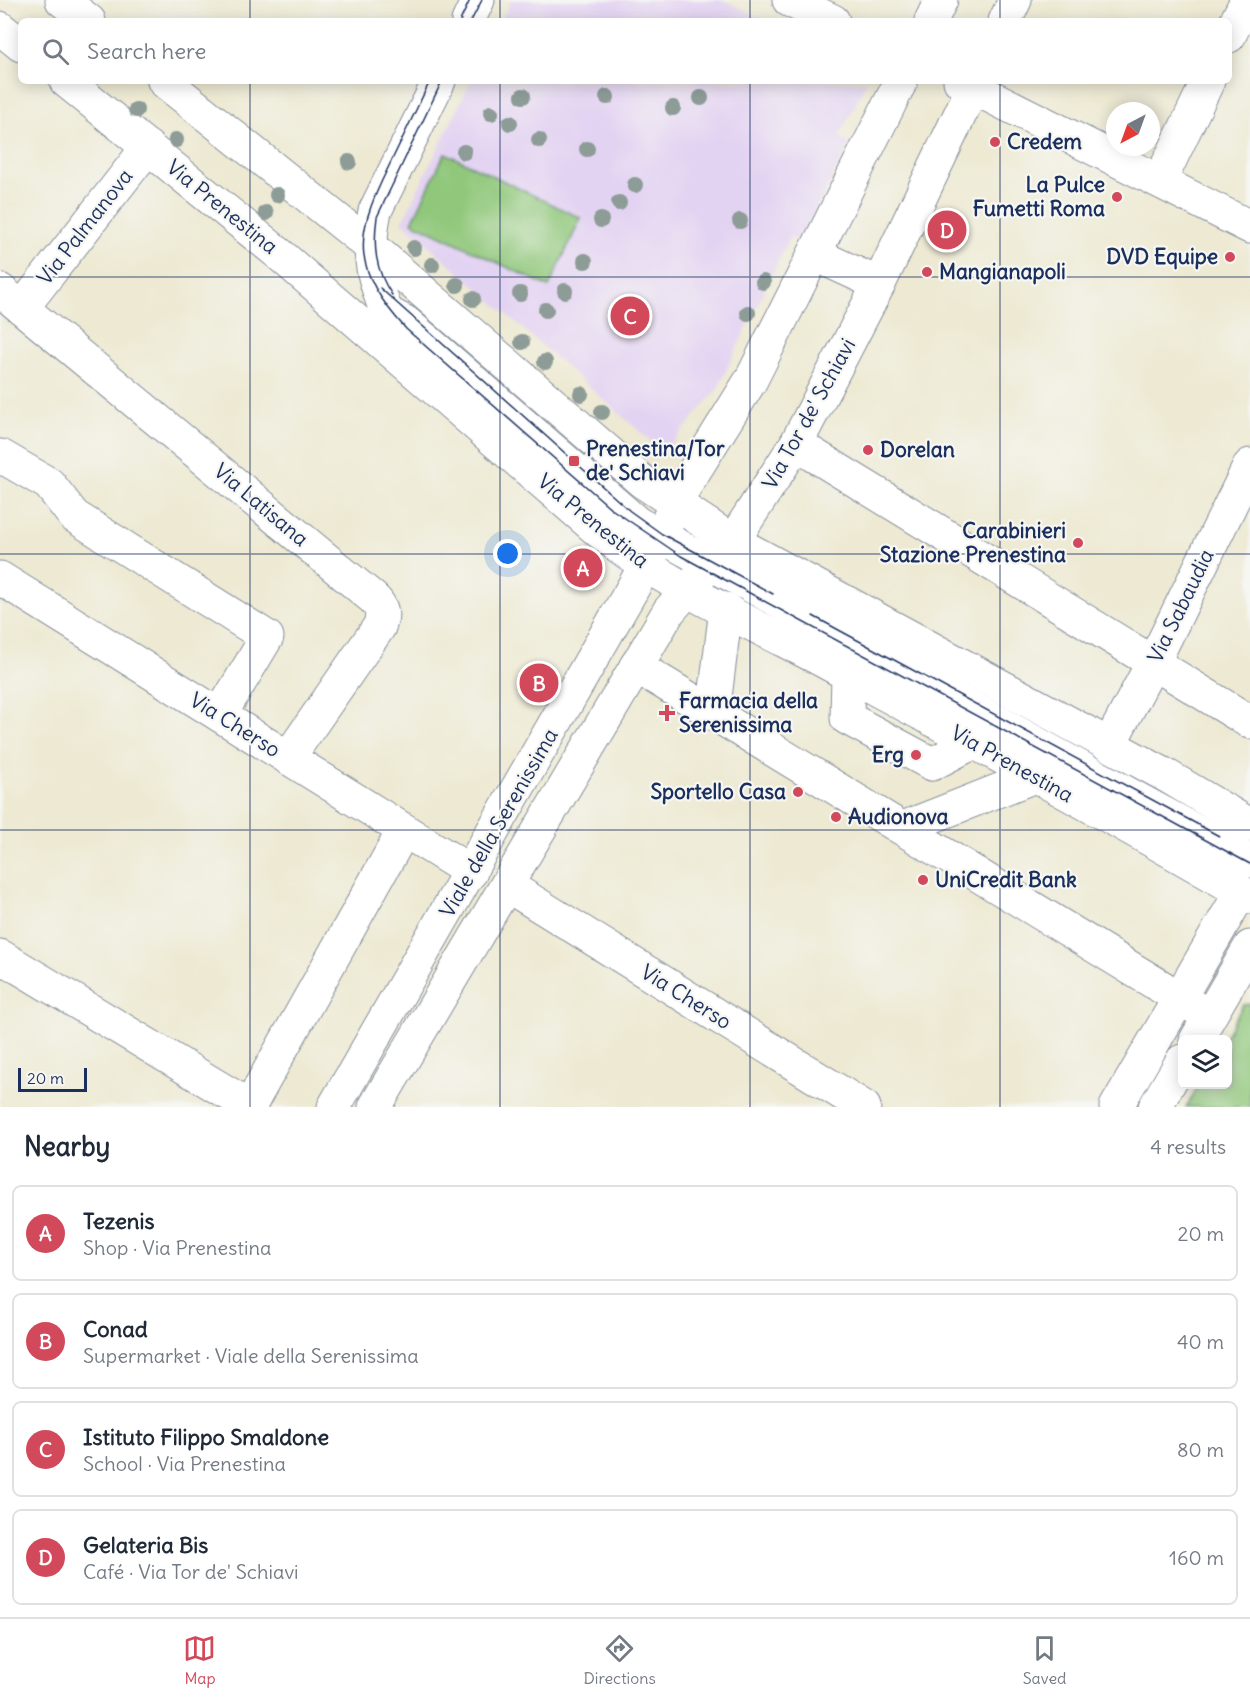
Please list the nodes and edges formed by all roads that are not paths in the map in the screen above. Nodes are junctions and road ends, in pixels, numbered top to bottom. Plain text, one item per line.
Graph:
1 (62, 0) edge
2 (478, 0) edge
3 (789, 0) edge
4 (941, 0) edge
5 (1015, 0) edge
6 (1246, 0) edge
7 (85, 18) edge
8 (469, 18) edge
9 (827, 18) edge
10 (932, 18) edge
11 (1006, 18) edge
12 (0, 28) edge
13 (1232, 30) edge
14 (18, 43) edge
15 (70, 84) edge
16 (168, 84) edge
17 (438, 84) edge
18 (899, 84) edge
19 (970, 84) edge
20 (972, 84) edge
21 (1207, 84) edge
22 (148, 147) junction
23 (1160, 181) junction
24 (1250, 227) edge
25 (369, 245) junction
26 (814, 254) junction
27 (879, 284) junction
28 (11, 299) edge
29 (385, 308) junction
30 (403, 359) junction
31 (796, 444) junction
32 (0, 459) edge
33 (1250, 465) edge
34 (675, 504) junction
35 (731, 540) junction
36 (653, 551) junction
37 (709, 564) junction
38 (0, 578) edge
39 (687, 589) junction
40 (726, 609) junction
41 (1153, 662) junction
42 (636, 666) junction
43 (713, 713) junction
44 (220, 715) junction
45 (1250, 722) edge
46 (1109, 745) junction
47 (288, 758) junction
48 (1035, 776) junction
49 (1250, 825) edge
50 (903, 828) junction
51 (404, 830) junction
52 (1250, 861) edge
53 (471, 872) junction
54 (508, 886) junction
55 (1246, 894) edge
56 (1250, 947) edge
57 (0, 956) edge
58 (1179, 999) junction
59 (1202, 1028) edge
60 (1178, 1068) edge
61 (250, 1107) edge
62 (334, 1107) edge
63 (375, 1107) edge
64 (864, 1107) edge
65 (1116, 1107) edge
66 (1155, 1107) edge

1 - 7 street
2 - 8 street
3 - 9 street
4 - 10 street
5 - 11 street
6 - 13 street
12 - 14 street
15 - 22 street, Via Prenestina
16 - 25 street
17 - 25 street
18 - 26 street
19 - 27 street, Via Tor de' Schiavi
20 - 23 street
21 - 23 street
22 - 28 street, Via Palmanova
22 - 30 street, Via Prenestina
23 - 24 street
25 - 29 street
25 - 34 street
26 - 27 street
26 - 34 street
27 - 31 street, Via Tor de' Schiavi
28 - 47 street, Via Latisana
29 - 30 street
29 - 36 street
30 - 36 street, Via Prenestina
31 - 35 street, Via Tor de' Schiavi
31 - 41 street
32 - 44 street
33 - 41 street, Via Sabaudia
34 - 35 street
34 - 36 street, Viale della Serenissima
35 - 37 street, Viale della Serenissima
35 - 46 street
36 - 37 street
36 - 39 street, Via Prenestina
36 - 53 street, Viale della Serenissima
37 - 39 street, Viale della Serenissima
37 - 52 street
38 - 44 street, Via Cherso
39 - 40 street, Via Prenestina
39 - 42 street, Viale della Serenissima
40 - 43 street
40 - 48 street, Via Prenestina
41 - 45 street
41 - 46 street, Via Sabaudia
42 - 43 street
42 - 54 street, Viale della Serenissima
43 - 50 street
44 - 47 street, Via Cherso
46 - 49 street
47 - 51 street, Via Cherso
48 - 50 street
48 - 55 street, Via Prenestina
50 - 58 street
51 - 53 street, Via Cherso
51 - 61 street
53 - 62 street, Viale della Serenissima
54 - 63 street, Viale della Serenissima
54 - 64 street, Via Cherso
55 - 58 street
56 - 59 street
57 - 61 street
58 - 59 street
58 - 65 street
60 - 66 street

